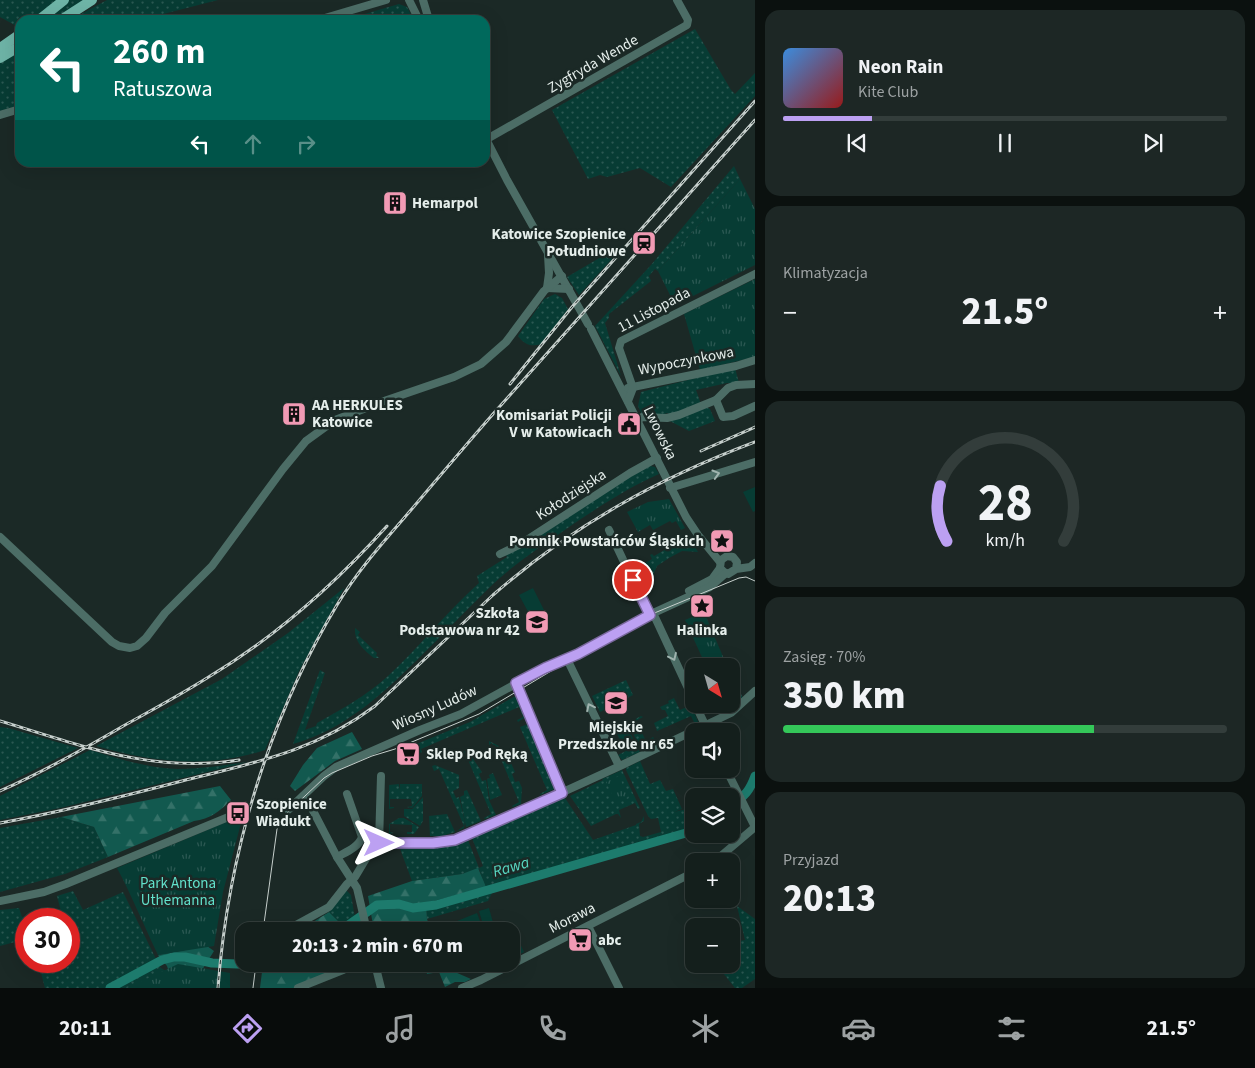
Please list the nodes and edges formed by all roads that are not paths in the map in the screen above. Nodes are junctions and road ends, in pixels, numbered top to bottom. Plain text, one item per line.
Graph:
1 (64, 0) edge
2 (92, 0) edge
3 (98, 0) edge
4 (386, 0) edge
5 (409, 0) edge
6 (423, 0) edge
7 (677, 0) edge
8 (83, 6) junction
9 (45, 15) edge
10 (68, 15) edge
11 (335, 15) edge
12 (416, 15) edge
13 (428, 15) edge
14 (15, 38) edge
15 (0, 48) edge
16 (15, 49) edge
17 (0, 58) edge
18 (15, 110) edge
19 (0, 115) edge
20 (490, 136) edge
21 (490, 146) edge
22 (548, 252) junction
23 (755, 274) edge
24 (562, 276) junction
25 (547, 288) junction
26 (569, 289) junction
27 (755, 360) edge
28 (755, 384) edge
29 (627, 390) junction
30 (716, 400) junction
31 (755, 406) edge
32 (638, 420) junction
33 (657, 458) junction
34 (755, 462) edge
35 (670, 488) junction
36 (609, 530) dead end
37 (0, 537) edge
38 (500, 554) dead end
39 (755, 562) edge
40 (723, 565) junction
41 (737, 566) junction
42 (651, 614) junction
43 (567, 659) junction
44 (516, 683) junction
45 (685, 684) edge
46 (755, 692) edge
47 (715, 723) edge
48 (685, 738) edge
49 (619, 766) junction
50 (381, 776) dead end
51 (731, 778) edge
52 (562, 793) junction
53 (347, 794) dead end
54 (304, 796) junction
55 (288, 810) dead end
56 (243, 811) dead end
57 (755, 827) edge
58 (379, 843) junction
59 (724, 853) edge
60 (337, 857) junction
61 (685, 877) edge
62 (352, 880) junction
63 (0, 901) edge
64 (303, 922) edge
65 (365, 922) edge
66 (588, 926) junction
67 (338, 972) edge
68 (377, 972) edge
69 (298, 988) edge
70 (381, 988) edge
71 (462, 988) edge
72 (619, 988) edge

1 - 9 main road
2 - 8 main road
3 - 8 main road
4 - 11 street
5 - 12 street
6 - 13 street
7 - 20 street, Zygfryda Wende
8 - 10 main road
14 - 15 main road
16 - 17 main road
18 - 19 street
21 - 22 street, Lwowska
22 - 24 street, Lwowska
22 - 25 street
23 - 29 street, 11 Listopada
24 - 25 street
24 - 26 street, Lwowska
25 - 26 street
25 - 37 street
26 - 29 street, Lwowska
27 - 29 street, Wypoczynkowa
28 - 30 street
29 - 32 street, Lwowska
30 - 31 street
30 - 32 street
32 - 33 street, Lwowska
33 - 35 street, Lwowska
33 - 38 street, Kołodziejska
35 -> 34 street
35 - 40 street, Lwowska
36 - 42 street
39 - 41 street, Wiosny Ludów
40 - 41 street, Wiosny Ludów
40 - 41 street
40 - 42 street, Wiosny Ludów
42 - 43 street, Wiosny Ludów
42 -> 45 street
43 - 44 street, Wiosny Ludów
49 -> 43 street
44 - 52 street
44 - 54 street, Wiosny Ludów
46 - 47 street
48 - 49 street
49 - 52 street
50 - 58 street
51 - 57 street
52 - 58 street
53 - 60 street
54 - 55 street, Wiosny Ludów
54 - 60 street
56 - 63 street
57 - 59 street
58 - 62 street
60 - 62 street
61 - 66 street, Morawa
62 - 64 street
62 - 65 street
66 - 71 street, Morawa
66 - 72 street
67 - 69 street
68 - 70 street

